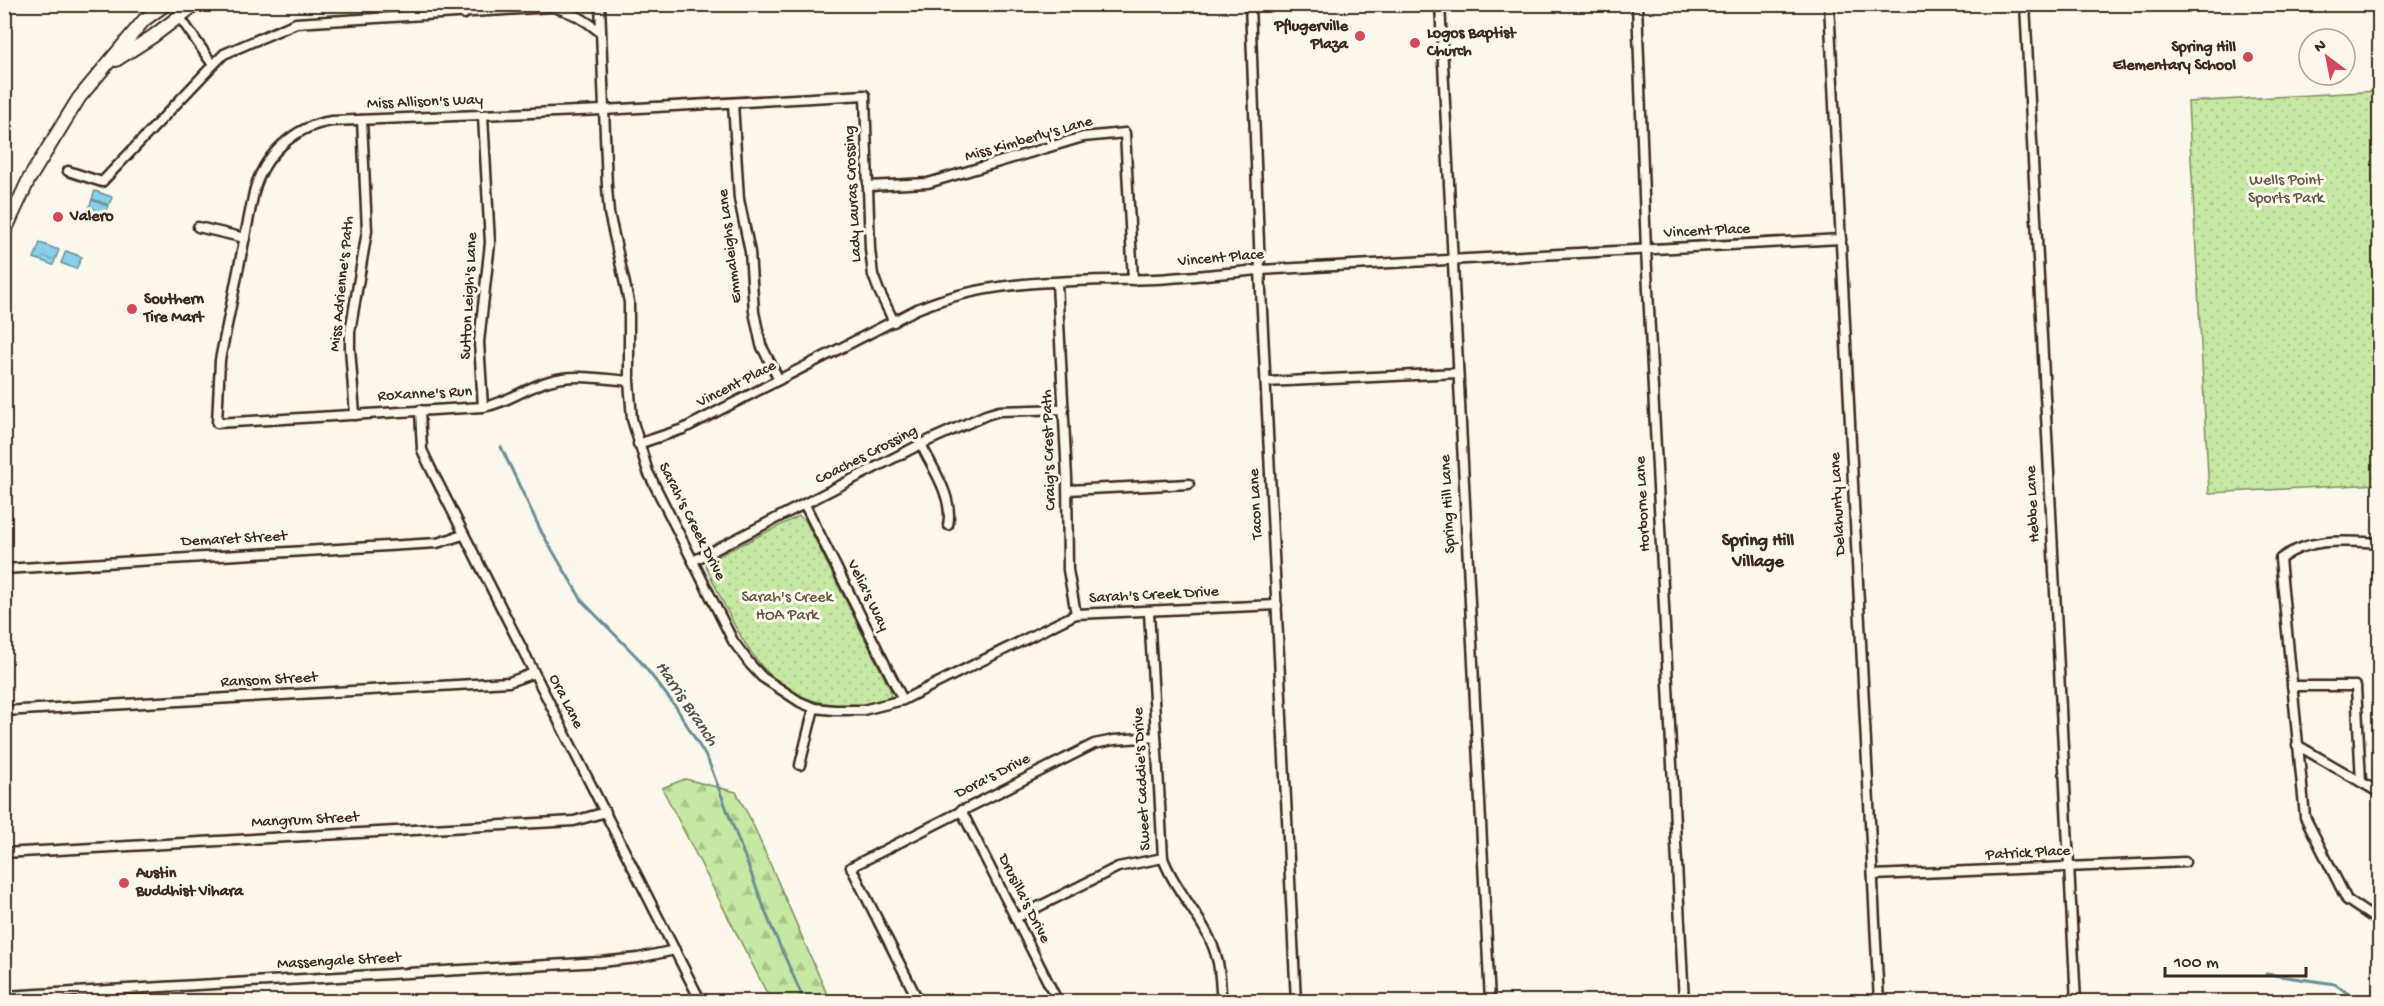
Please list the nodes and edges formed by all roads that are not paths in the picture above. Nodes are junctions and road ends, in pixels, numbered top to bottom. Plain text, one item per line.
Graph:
1 (166, 4) edge
2 (196, 4) edge
3 (600, 4) edge
4 (1250, 4) edge
5 (1440, 4) edge
6 (1637, 4) edge
7 (1829, 4) edge
8 (2025, 4) edge
9 (551, 6) edge
10 (464, 9) edge
11 (179, 16) junction
12 (600, 32) junction
13 (213, 65) junction
14 (107, 66) junction
15 (865, 95) joint
16 (733, 103) junction
17 (603, 110) junction
18 (483, 116) junction
19 (362, 120) junction
20 (68, 171) dead end
21 (868, 186) junction
22 (198, 227) dead end
23 (4, 233) edge
24 (246, 238) junction
25 (1841, 239) junction
26 (1646, 250) junction
27 (1454, 259) junction
28 (1260, 270) junction
29 (1133, 279) junction
30 (1057, 283) junction
31 (894, 322) junction
32 (1458, 373) junction
33 (779, 380) junction
34 (629, 381) junction
35 (1266, 382) junction
36 (483, 407) junction
37 (1064, 409) junction
38 (420, 410) junction
39 (355, 415) junction
40 (218, 423) joint
41 (638, 444) junction
42 (921, 444) junction
43 (1189, 484) dead end
44 (1068, 490) junction
45 (805, 504) junction
46 (948, 525) dead end
47 (463, 535) junction
48 (2379, 543) edge
49 (693, 561) junction
50 (4, 569) edge
51 (1277, 605) junction
52 (1149, 612) junction
53 (1076, 615) junction
54 (534, 673) junction
55 (2292, 686) junction
56 (903, 700) junction
57 (814, 708) junction
58 (4, 711) edge
59 (1156, 737) junction
60 (2297, 745) junction
61 (800, 765) dead end
62 (2361, 782) junction
63 (2379, 793) edge
64 (961, 810) junction
65 (606, 812) junction
66 (4, 853) edge
67 (1163, 858) junction
68 (2185, 862) dead end
69 (2067, 867) junction
70 (1873, 875) junction
71 (1016, 918) junction
72 (2379, 922) edge
73 (675, 950) junction
74 (4, 996) edge
75 (701, 1002) edge
76 (920, 1002) edge
77 (1058, 1002) edge
78 (1222, 1002) edge
79 (1296, 1002) edge
80 (1490, 1002) edge
81 (1684, 1002) edge
82 (1880, 1002) edge
83 (2076, 1002) edge

1 - 14 main road
2 - 11 main road
3 - 12 street, Sarah's Creek Drive
4 - 28 street, Tacon Lane
5 - 27 street, Spring Hill Lane
6 - 26 street, Horborne Lane
7 - 25 street, Delahunty Lane
8 - 69 street, Hebbe Lane
9 - 10 street
9 - 12 street
10 - 13 street
11 - 13 street
11 - 14 main road
12 - 17 street, Sarah's Creek Drive
13 - 20 street
14 - 23 main road
15 - 16 street, Miss Allison's Way
15 - 21 street, Lady Lauras Crossing
16 - 17 street, Miss Allison's Way
16 - 33 street, Emmaleighs Lane
17 - 18 street, Miss Allison's Way
17 - 34 street, Sarah's Creek Drive
18 - 19 street, Miss Allison's Way
18 - 36 street, Sutton Leigh's Lane
19 - 24 street, Miss Allison's Way
19 - 39 street, Miss Adrienne's Path
21 - 29 street, Miss Kimberly's Lane
21 - 31 street, Lady Lauras Crossing
22 - 24 street
24 - 40 street, Miss Allison's Way
25 - 26 street, Vincent Place
25 - 70 street, Delahunty Lane
26 - 27 street, Vincent Place
26 - 81 street, Horborne Lane
27 - 28 street, Vincent Place
27 - 32 street, Spring Hill Lane
28 - 29 street, Vincent Place
28 - 35 street, Tacon Lane
29 - 30 street, Vincent Place
30 - 31 street, Vincent Place
30 - 37 street, Craig's Crest Path
31 - 33 street, Vincent Place
32 - 35 street
32 - 80 street, Spring Hill Lane
33 - 41 street, Vincent Place
34 - 36 street, Roxanne's Run
34 - 41 street, Sarah's Creek Drive
35 - 51 street, Tacon Lane
36 - 38 street, Roxanne's Run
37 - 42 street, Coaches Crossing
37 - 44 street, Craig's Crest Path
38 - 39 street, Roxanne's Run
38 - 47 street, Ora Lane
39 - 40 street, Roxanne's Run
41 - 49 street, Sarah's Creek Drive
42 - 45 street, Coaches Crossing
42 - 46 street
43 - 44 street
44 - 53 street, Craig's Crest Path
45 - 49 street, Coaches Crossing
45 - 56 street, Velia's Way
47 - 50 street, Demaret Street
47 - 54 street, Ora Lane
48 - 55 street
49 - 57 street, Sarah's Creek Drive
51 - 52 street, Sarah's Creek Drive
51 - 79 street, Tacon Lane
52 - 53 street, Sarah's Creek Drive
52 - 59 street, Sweet Caddie's Drive
53 - 56 street, Sarah's Creek Drive
54 - 58 street, Ransom Street
54 - 65 street, Ora Lane
55 - 60 street
55 - 62 street
56 - 57 street, Sarah's Creek Drive
57 - 61 street
59 - 64 street, Dora's Drive
59 - 67 street, Sweet Caddie's Drive
60 - 62 street
60 - 72 street
62 - 63 street
64 - 71 street, Drusilla's Drive
64 - 76 street, Dora's Drive
65 - 66 street, Mangrum Street
65 - 73 street, Ora Lane
67 - 71 street
67 - 78 street, Sweet Caddie's Drive
68 - 69 street, Patrick Place
69 - 70 street, Patrick Place
69 - 83 street, Hebbe Lane
70 - 82 street, Delahunty Lane
71 - 77 street, Drusilla's Drive
73 - 74 street, Massengale Street
73 - 75 street, Ora Lane

